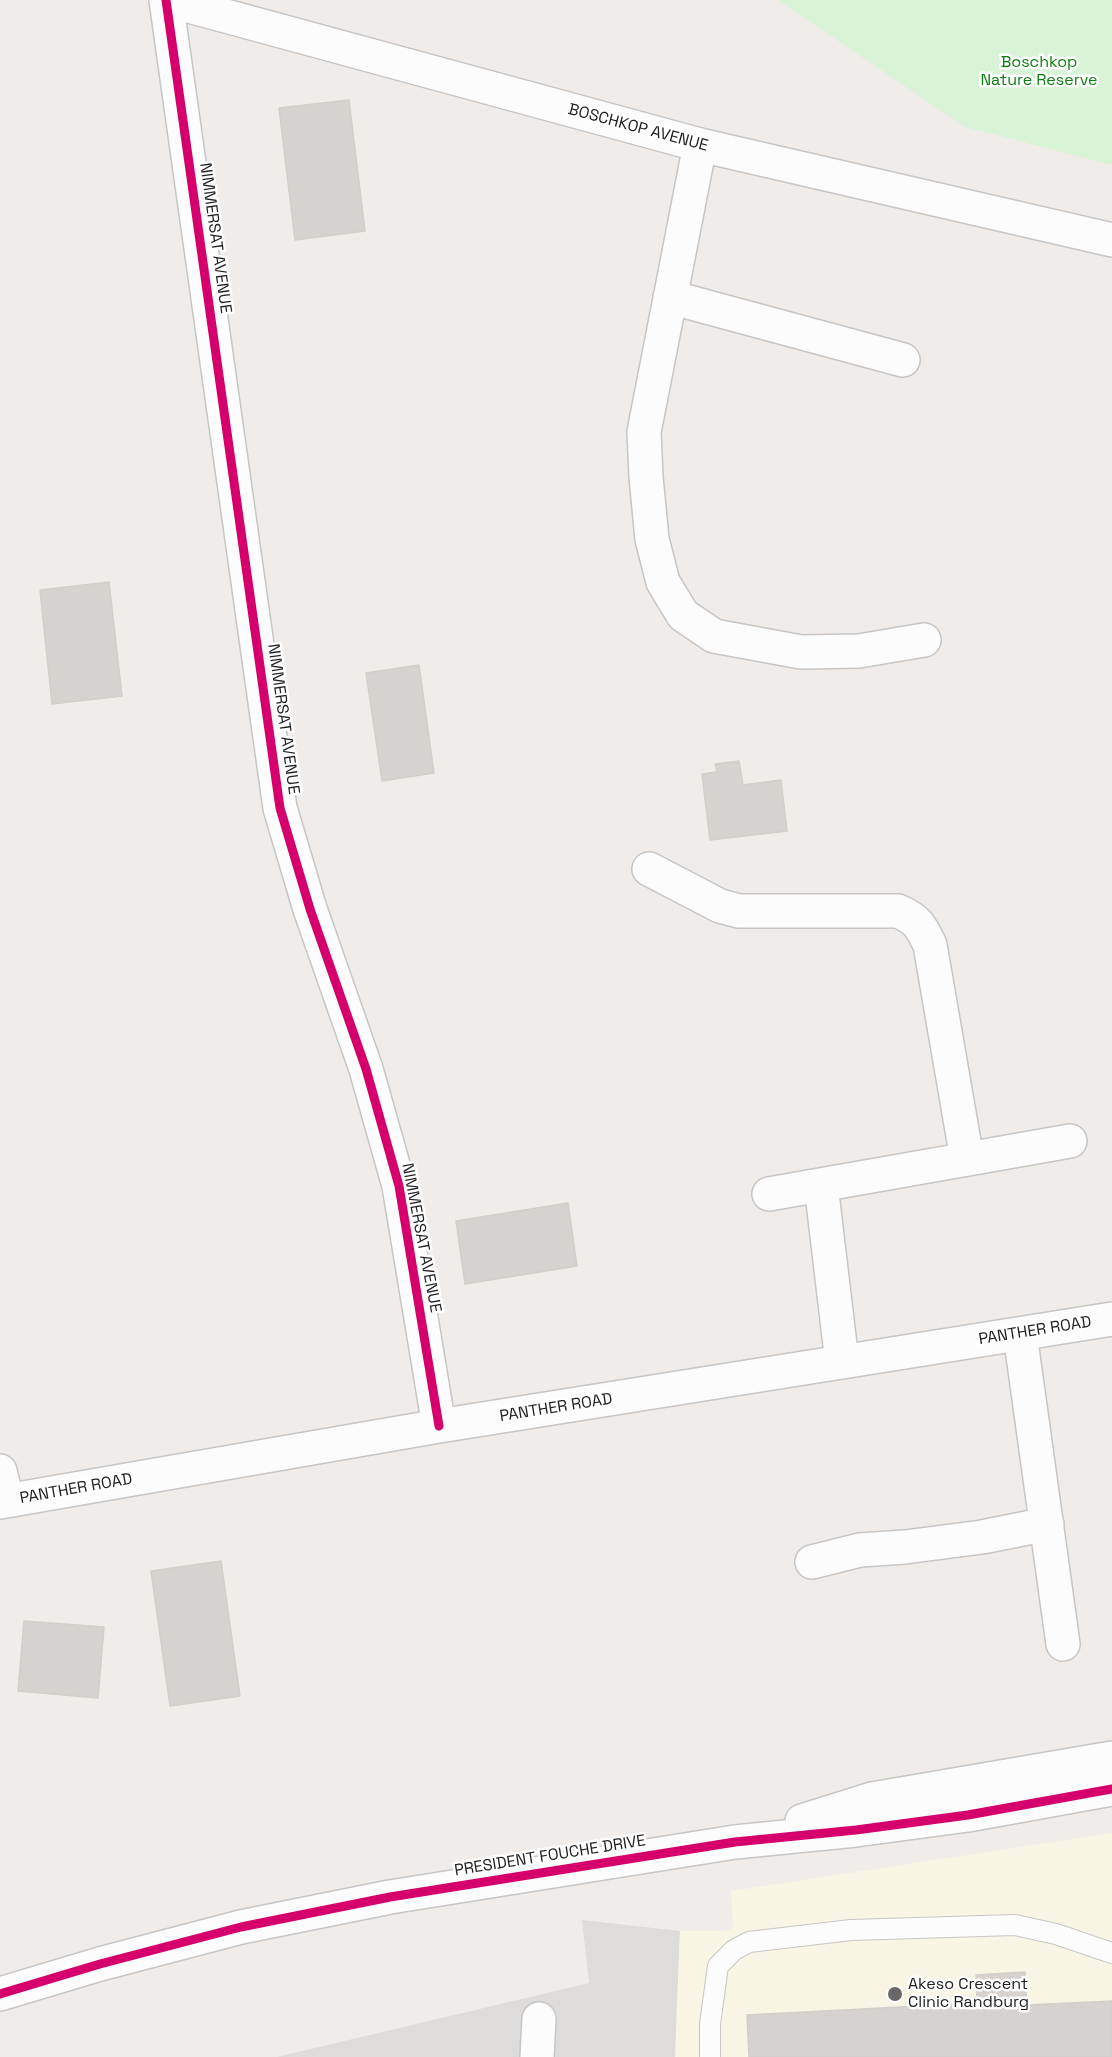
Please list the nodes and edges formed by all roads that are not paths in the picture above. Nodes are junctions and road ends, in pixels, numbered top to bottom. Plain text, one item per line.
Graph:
1 (167, 0) edge
2 (700, 145) junction
3 (1112, 240) edge
4 (670, 297) junction
5 (903, 360) dead end
6 (924, 640) dead end
7 (649, 869) dead end
8 (1070, 1141) dead end
9 (967, 1159) junction
10 (820, 1185) junction
11 (769, 1194) dead end
12 (1112, 1319) edge
13 (1020, 1334) junction
14 (842, 1362) junction
15 (440, 1426) junction
16 (2, 1492) edge
17 (1047, 1524) junction
18 (812, 1562) dead end
19 (1063, 1644) dead end
20 (1112, 1758) edge
21 (1112, 1789) edge
22 (735, 1842) junction
23 (1112, 1953) edge
24 (0, 1994) edge
25 (539, 2019) dead end
26 (537, 2057) edge
27 (710, 2057) edge

1 - 2 street, BOSCHKOP AVENUE
1 - 15 street, NIMMERSAT AVENUE
2 - 3 street, BOSCHKOP AVENUE
2 - 4 street
4 - 5 street
4 - 6 street
7 - 9 street
8 - 9 street
9 - 10 street
10 - 11 street
10 - 14 street
12 - 13 street, PANTHER ROAD
13 - 14 street, PANTHER ROAD
13 - 17 street
14 - 15 street, PANTHER ROAD
15 - 16 street, PANTHER ROAD
17 - 18 street
17 - 19 street
20 - 22 street, PRESIDENT FOUCHE DRIVE
21 - 22 street, PRESIDENT FOUCHE DRIVE
22 - 24 street, PRESIDENT FOUCHE DRIVE
23 - 27 lane
25 - 26 street

